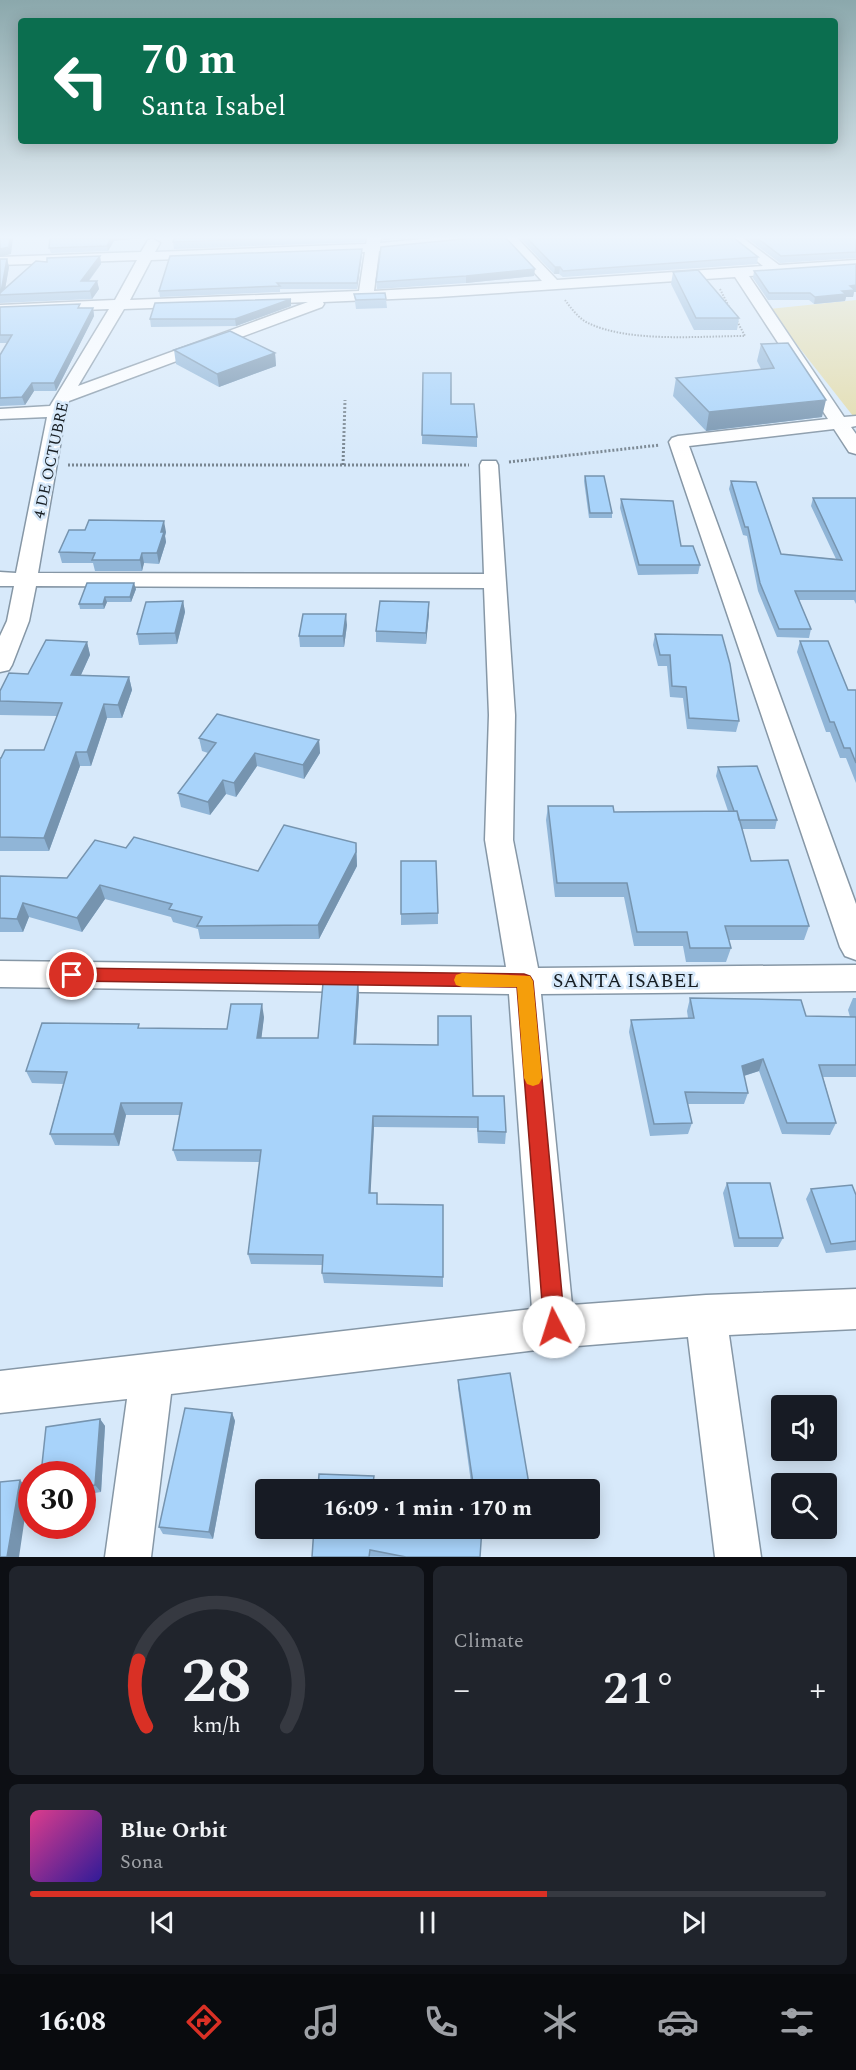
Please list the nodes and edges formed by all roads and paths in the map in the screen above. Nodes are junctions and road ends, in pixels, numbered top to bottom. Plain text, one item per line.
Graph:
1 (116, 311) edge
2 (302, 311) edge
3 (573, 311) edge
4 (731, 311) edge
5 (767, 311) edge
6 (345, 400) dead end
7 (60, 405) junction
8 (0, 414) edge
9 (848, 422) edge
10 (678, 442) junction
11 (856, 448) edge
12 (48, 465) junction
13 (343, 465) junction
14 (489, 465) junction
15 (0, 579) edge
16 (26, 579) junction
17 (495, 581) junction
18 (0, 665) edge
19 (856, 947) edge
20 (0, 974) edge
21 (856, 978) edge
22 (524, 981) junction
23 (856, 1309) edge
24 (706, 1315) junction
25 (554, 1327) junction
26 (152, 1376) junction
27 (0, 1392) edge
28 (128, 1557) edge
29 (738, 1557) edge

1 - 7 street, 4 DE OCTUBRE
2 - 7 street
3 - 4 path
5 - 9 street
6 - 13 path
7 - 8 street
7 - 12 street, 4 DE OCTUBRE
9 - 10 street
9 - 11 street
10 - 14 path
10 - 19 street
12 - 13 path
12 - 16 street, 4 DE OCTUBRE
13 - 14 path
14 - 17 street
15 - 16 street
16 - 17 street
16 - 18 street, 4 DE OCTUBRE
17 - 22 street
20 - 22 street, SANTA ISABEL
21 - 22 street, SANTA ISABEL
22 - 25 street
23 - 24 street
24 - 25 street
24 - 29 street
25 - 26 street
26 - 27 street
26 - 28 street

